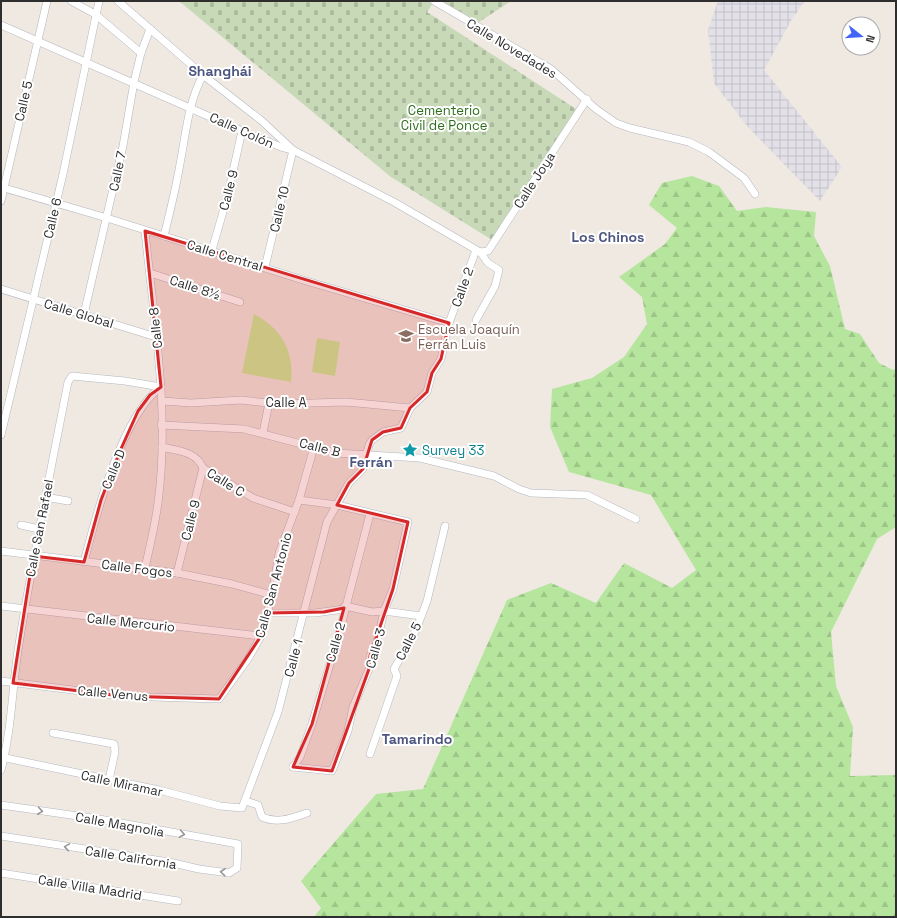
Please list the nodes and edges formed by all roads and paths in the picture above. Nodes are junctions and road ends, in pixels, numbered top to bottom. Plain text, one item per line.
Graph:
1 (46, 1) edge
2 (70, 1) edge
3 (99, 1) edge
4 (118, 1) edge
5 (434, 1) edge
6 (95, 14) junction
7 (1, 25) edge
8 (150, 29) junction
9 (38, 42) junction
10 (141, 53) junction
11 (87, 61) junction
12 (203, 75) junction
13 (134, 82) junction
14 (586, 99) junction
15 (190, 107) junction
16 (242, 131) junction
17 (293, 150) junction
18 (2, 187) edge
19 (755, 194) dead end
20 (1, 201) edge
21 (56, 203) junction
22 (107, 218) junction
23 (145, 230) junction
24 (164, 236) junction
25 (212, 250) junction
26 (478, 251) junction
27 (266, 267) junction
28 (150, 273) junction
29 (1, 289) edge
30 (34, 299) junction
31 (240, 302) dead end
32 (84, 314) junction
33 (476, 320) dead end
34 (449, 323) junction
35 (156, 336) junction
36 (161, 387) junction
37 (162, 401) junction
38 (269, 403) junction
39 (410, 408) junction
40 (161, 425) junction
41 (263, 433) junction
42 (1, 435) edge
43 (162, 445) junction
44 (314, 447) junction
45 (366, 456) junction
46 (203, 468) junction
47 (46, 497) junction
48 (299, 500) junction
49 (68, 501) dead end
50 (337, 505) junction
51 (295, 512) junction
52 (370, 514) junction
53 (636, 519) dead end
54 (21, 526) dead end
55 (445, 526) dead end
56 (39, 529) junction
57 (1, 551) edge
58 (33, 556) junction
59 (84, 562) junction
60 (145, 568) junction
61 (177, 573) junction
62 (272, 595) junction
63 (1, 606) edge
64 (345, 608) junction
65 (25, 610) junction
66 (384, 611) junction
67 (305, 612) junction
68 (268, 613) junction
69 (421, 616) junction
70 (261, 636) junction
71 (1, 681) edge
72 (13, 683) junction
73 (224, 694) joint
74 (54, 733) dead end
75 (370, 754) dead end
76 (3, 757) edge
77 (1, 770) edge
78 (332, 771) joint
79 (109, 780) junction
80 (246, 800) junction
81 (1, 805) edge
82 (242, 808) joint
83 (306, 813) dead end
84 (1, 836) edge
85 (238, 844) joint
86 (1, 873) edge
87 (178, 901) dead end

1 - 9 street, Calle 5
2 - 6 street
3 - 6 street, Calle 6
4 - 8 street
5 - 14 street, Calle Novedades
6 - 10 street
6 - 11 street, Calle 6
7 - 9 street, Calle Colón
8 - 10 street, Calle 7
8 - 12 street
9 - 11 street, Calle Colón
9 - 18 street, Calle 5
10 - 13 street, Calle 7
11 - 13 street, Calle Colón
11 - 21 street, Calle 6
12 - 15 street
12 - 17 street
13 - 15 street, Calle Colón
13 - 22 street, Calle 7
14 - 19 street, Calle Novedades
14 - 26 street, Calle Joya
15 - 16 street, Calle Colón
15 - 24 street
16 - 17 street, Calle Colón
16 - 25 street, Calle 9
17 - 26 street, Calle Colón
17 - 27 street, Calle 10
18 - 20 street, Calle 5
18 - 21 street, Calle Central
21 - 22 street, Calle Central
21 - 30 street, Calle 6
22 - 23 street, Calle Central
22 - 32 street, Calle 7
23 - 24 street, Calle Central
23 - 28 street, Calle 8
24 - 25 street, Calle Central
25 - 27 street, Calle Central
26 - 33 street, Calle Colón
26 - 34 street, Calle 2
27 - 34 street, Calle Central
28 - 31 street, Calle 8½
28 - 35 street, Calle 8
29 - 30 street, Calle Global
30 - 32 street, Calle Global
30 - 42 street, Calle 6
32 - 35 street, Calle Global
34 - 39 street, Calle 2
35 - 36 street, Calle 8
36 - 37 street, Calle 8
36 - 47 street, Calle San Rafael
36 - 59 street, Calle D
37 - 38 street, Calle A
37 - 40 street, Calle 8
38 - 39 street, Calle A
38 - 41 street
39 - 45 street, Calle 1
40 - 41 street, Calle B
40 - 43 street, Calle 8
41 - 44 street, Calle B
43 - 46 street, Calle C
43 - 60 street
44 - 45 street, Calle B
44 - 48 street, Calle San Antonio
45 - 50 street, Calle 1
45 - 53 street, Calle B
46 - 51 street, Calle C
46 - 61 street, Calle 9
47 - 49 street
47 - 56 street, Calle San Rafael
48 - 50 street
48 - 51 street, Calle San Antonio
50 - 52 street
50 - 67 street, Calle 1
51 - 62 street, Calle San Antonio
52 - 64 street, Calle 2
52 - 66 street, Calle 3
54 - 56 street
55 - 69 street, Calle 5
56 - 58 street, Calle San Rafael
57 - 58 street, Calle Fogos
58 - 59 street, Calle Fogos
58 - 65 street, Calle San Rafael
59 - 60 street, Calle Fogos
60 - 61 street, Calle Fogos
61 - 62 street, Calle Fogos
62 - 68 street, Calle San Antonio
63 - 65 street, Calle Mercurio
64 - 66 street
64 - 67 street
64 - 78 street, Calle 2
65 - 70 street, Calle Mercurio
65 - 72 street, Calle San Rafael
66 - 69 street
66 - 78 street, Calle 3
67 - 68 street
67 - 80 street, Calle 1
68 - 70 street, Calle San Antonio
69 - 75 street, Calle 5
70 - 73 street, Calle San Antonio
71 - 72 street, Calle Venus
72 - 73 street, Calle Venus
72 - 76 street, Calle San Rafael
74 - 79 street
76 - 77 street, Calle San Rafael
76 - 79 street, Calle Miramar
79 - 82 street, Calle Miramar
80 - 82 street, Calle 1
80 - 83 street
81 -> 85 street, Calle Magnolia
85 -> 84 street, Calle California
86 - 87 street, Calle Villa Madrid

